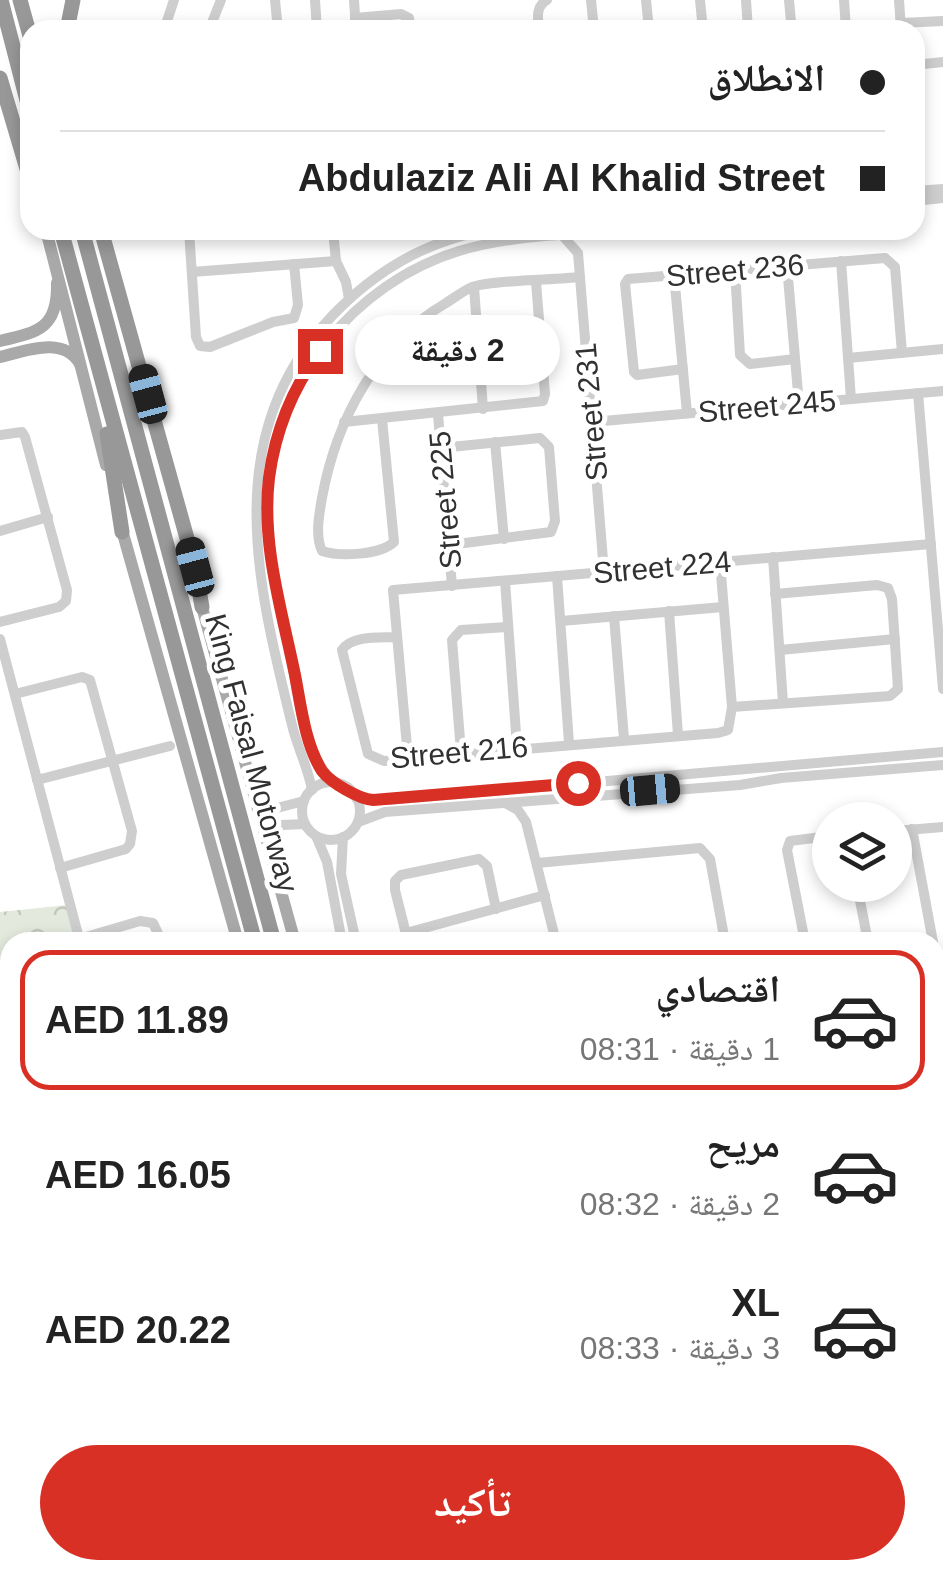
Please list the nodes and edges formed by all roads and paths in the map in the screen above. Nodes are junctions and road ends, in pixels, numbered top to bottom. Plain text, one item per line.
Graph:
1 (1, 0) edge
2 (374, 20) edge
3 (409, 20) edge
4 (20, 73) edge
5 (0, 78) edge
6 (0, 103) edge
7 (20, 146) edge
8 (20, 154) edge
9 (49, 240) edge
10 (63, 240) edge
11 (85, 240) edge
12 (104, 240) edge
13 (190, 240) edge
14 (334, 240) edge
15 (448, 240) edge
16 (525, 240) edge
17 (566, 240) edge
18 (586, 240) edge
19 (578, 253) junction
20 (56, 261) junction
21 (841, 261) junction
22 (336, 262) junction
23 (294, 264) junction
24 (787, 266) junction
25 (735, 270) junction
26 (192, 272) junction
27 (674, 274) junction
28 (344, 277) junction
29 (580, 277) junction
30 (536, 282) junction
31 (367, 284) junction
32 (474, 286) junction
33 (349, 300) junction
34 (0, 341) edge
35 (943, 349) edge
36 (902, 353) junction
37 (0, 357) edge
38 (848, 358) junction
39 (795, 359) junction
40 (88, 364) junction
41 (683, 369) junction
42 (943, 391) edge
43 (918, 393) junction
44 (128, 398) junction
45 (851, 399) junction
46 (799, 404) junction
47 (483, 408) junction
48 (438, 414) junction
49 (687, 414) junction
50 (382, 419) junction
51 (344, 422) junction
52 (592, 422) junction
53 (0, 436) edge
54 (495, 442) junction
55 (441, 448) junction
56 (48, 517) junction
57 (0, 530) edge
58 (122, 532) joint
59 (504, 539) junction
60 (930, 544) junction
61 (449, 545) junction
62 (773, 557) junction
63 (720, 562) junction
64 (938, 570) edge
65 (604, 572) junction
66 (557, 576) junction
67 (505, 581) junction
68 (452, 586) junction
69 (775, 594) junction
70 (202, 607) junction
71 (723, 607) junction
72 (669, 611) junction
73 (614, 616) junction
74 (560, 621) junction
75 (0, 622) edge
76 (507, 627) junction
77 (397, 637) junction
78 (0, 639) edge
79 (896, 639) junction
80 (780, 650) junction
81 (943, 684) edge
82 (15, 694) junction
83 (784, 703) junction
84 (732, 708) junction
85 (678, 735) junction
86 (624, 739) junction
87 (943, 742) edge
88 (570, 743) junction
89 (170, 746) dead end
90 (516, 748) junction
91 (461, 752) junction
92 (939, 753) edge
93 (408, 758) junction
94 (114, 760) junction
95 (940, 767) edge
96 (746, 768) junction
97 (730, 769) junction
98 (37, 780) junction
99 (338, 784) junction
100 (745, 784) junction
101 (729, 786) junction
102 (312, 790) junction
103 (253, 797) junction
104 (356, 798) junction
105 (537, 800) junction
106 (304, 801) junction
107 (505, 802) junction
108 (358, 822) junction
109 (526, 822) junction
110 (305, 824) junction
111 (943, 827) edge
112 (912, 830) joint
113 (317, 837) junction
114 (812, 837) edge
115 (343, 838) junction
116 (268, 848) junction
117 (536, 863) junction
118 (60, 868) junction
119 (544, 895) junction
120 (860, 902) edge
121 (496, 909) junction
122 (78, 932) edge
123 (107, 932) edge
124 (157, 932) edge
125 (235, 932) edge
126 (253, 932) edge
127 (271, 932) edge
128 (292, 932) edge
129 (340, 932) edge
130 (354, 932) edge
131 (406, 932) edge
132 (425, 932) edge
133 (553, 932) edge
134 (723, 932) edge
135 (803, 932) edge
136 (866, 932) edge
137 (931, 932) edge

1 - 4 highway
2 - 3 street
5 - 7 highway
6 - 8 highway
9 - 20 main road, King Faisal Motorway
10 - 40 highway, King Faisal Motorway
11 - 44 highway, King Faisal Motorway
12 - 70 highway
13 - 26 street
14 - 22 street
15 - 31 street
16 - 99 street
17 - 19 street
18 - 19 street
19 - 29 street, Street 231
20 - 34 main road
20 - 40 main road, King Faisal Motorway
21 - 24 street, Street 236
21 - 36 street, Street 236
21 - 38 street
22 - 23 street
22 - 28 street
23 - 26 street
23 - 26 street
24 - 25 street, Street 236
24 - 39 street
25 - 27 street, Street 236
25 - 39 street
27 - 41 street
27 - 41 street, Street 236
28 - 31 street
28 - 33 street
29 - 30 street
29 - 52 street, Street 231
30 - 32 street
30 - 47 street
31 - 33 street
32 - 47 street
32 - 51 street
33 - 102 street
35 - 36 street
36 - 38 street
37 - 40 main road
38 - 45 street
39 - 46 street
40 - 58 highway
40 - 126 highway, King Faisal Motorway
41 - 49 street
42 - 43 street, Street 245
43 - 45 street, Street 245
43 - 60 street
44 - 70 highway
44 - 127 highway, King Faisal Motorway
45 - 46 street, Street 245
46 - 49 street, Street 245
47 - 48 street
48 - 50 street
48 - 55 street, Street 225
49 - 52 street, Street 245
50 - 51 street
50 - 51 street
52 - 65 street, Street 231
53 - 56 street
54 - 55 street
54 - 59 street
54 - 59 street
55 - 61 street, Street 225
56 - 57 street
56 - 75 street
58 - 125 main road
59 - 61 street
60 - 62 street, Street 224
60 - 64 street
61 - 68 street, Street 225
62 - 63 street, Street 224
62 - 69 street
63 - 65 street, Street 224
63 - 71 street
64 - 81 street
65 - 66 street, Street 224
66 - 67 street, Street 224
66 - 74 street
67 - 68 street, Street 224
67 - 76 street
68 - 77 street, Street 224
69 - 79 street
69 - 80 street
70 - 103 main road, King Faisal Motorway
71 - 72 street
71 - 84 street
72 - 73 street
72 - 85 street
73 - 74 street
73 - 86 street
74 - 88 street
76 - 90 street
76 - 91 street
77 - 93 street
77 - 93 street, Street 216
78 - 82 street
79 - 80 street
79 - 83 street
80 - 83 street
82 - 94 street
82 - 98 street
83 - 84 street
84 - 85 street, Street 216
85 - 86 street, Street 216
86 - 88 street, Street 216
87 - 92 street
88 - 90 street, Street 216
89 - 94 street
90 - 91 street, Street 216
91 - 93 street, Street 216
92 - 96 street
94 - 98 street
94 - 118 street
95 - 100 street
96 - 97 street
96 - 100 street
97 - 101 street
97 - 104 street
98 - 118 street
99 - 102 street
99 - 104 street
100 - 101 street
101 - 105 street
102 - 106 street
103 - 106 street
103 - 116 main road, King Faisal Motorway
104 - 108 street
105 - 107 street
105 - 109 street
106 - 110 street
107 - 108 street
107 - 109 street
108 - 115 street
109 - 117 street
110 - 113 street
110 - 116 street
111 - 112 street
112 - 137 street
113 - 115 street
113 - 129 street
114 - 135 street
115 - 130 street
116 - 128 main road, King Faisal Motorway
117 - 119 street
117 - 134 street
118 - 122 street
119 - 121 street
119 - 133 street
120 - 136 street
121 - 131 street
121 - 132 street
123 - 124 street

